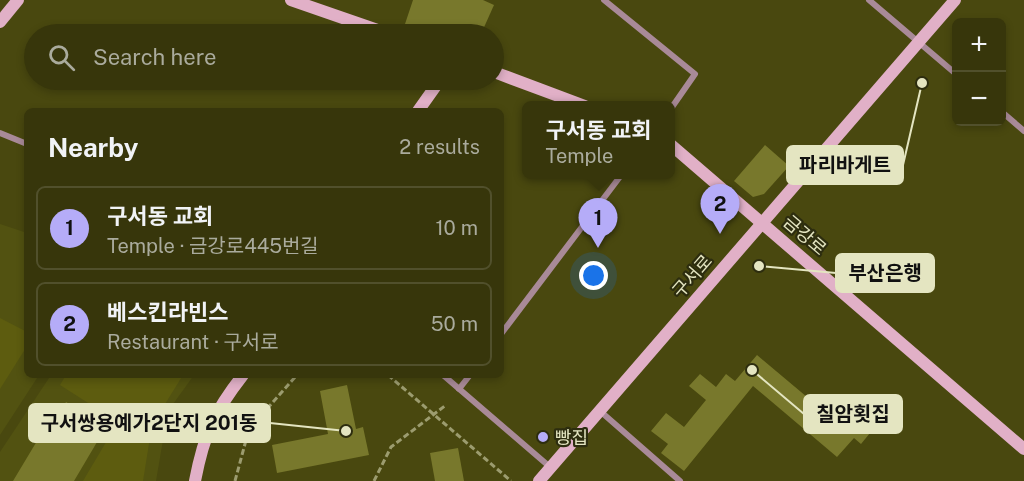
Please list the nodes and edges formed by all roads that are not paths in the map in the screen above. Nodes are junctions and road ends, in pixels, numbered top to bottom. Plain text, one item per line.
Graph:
1 (18, 0) edge
2 (291, 0) edge
3 (604, 0) edge
4 (869, 0) edge
5 (955, 0) edge
6 (0, 22) edge
7 (361, 24) edge
8 (919, 42) junction
9 (955, 72) edge
10 (504, 76) edge
11 (433, 90) edge
12 (574, 101) edge
13 (675, 103) edge
14 (420, 108) edge
15 (1006, 115) edge
16 (1024, 131) edge
17 (0, 133) edge
18 (24, 143) edge
19 (675, 148) edge
20 (618, 179) edge
21 (763, 222) junction
22 (504, 330) edge
23 (241, 378) edge
24 (446, 378) edge
25 (468, 378) edge
26 (459, 389) junction
27 (599, 411) junction
28 (1024, 449) edge
29 (550, 467) junction
30 (195, 481) edge
31 (539, 481) edge
32 (680, 481) edge

1 - 6 street
2 - 7 street
3 - 13 street
4 - 8 street
5 - 8 street, 구서로
8 - 9 street
8 - 21 street, 구서로
10 - 12 street
11 - 14 street
15 - 16 street
17 - 18 street
19 - 21 street, 금강로
20 - 22 street
21 - 27 street, 구서로
21 - 28 street, 금강로
23 - 30 street
24 - 26 street
25 - 26 street
26 - 29 street
27 - 29 street, 구서로
27 - 32 street
29 - 31 street, 구서로

